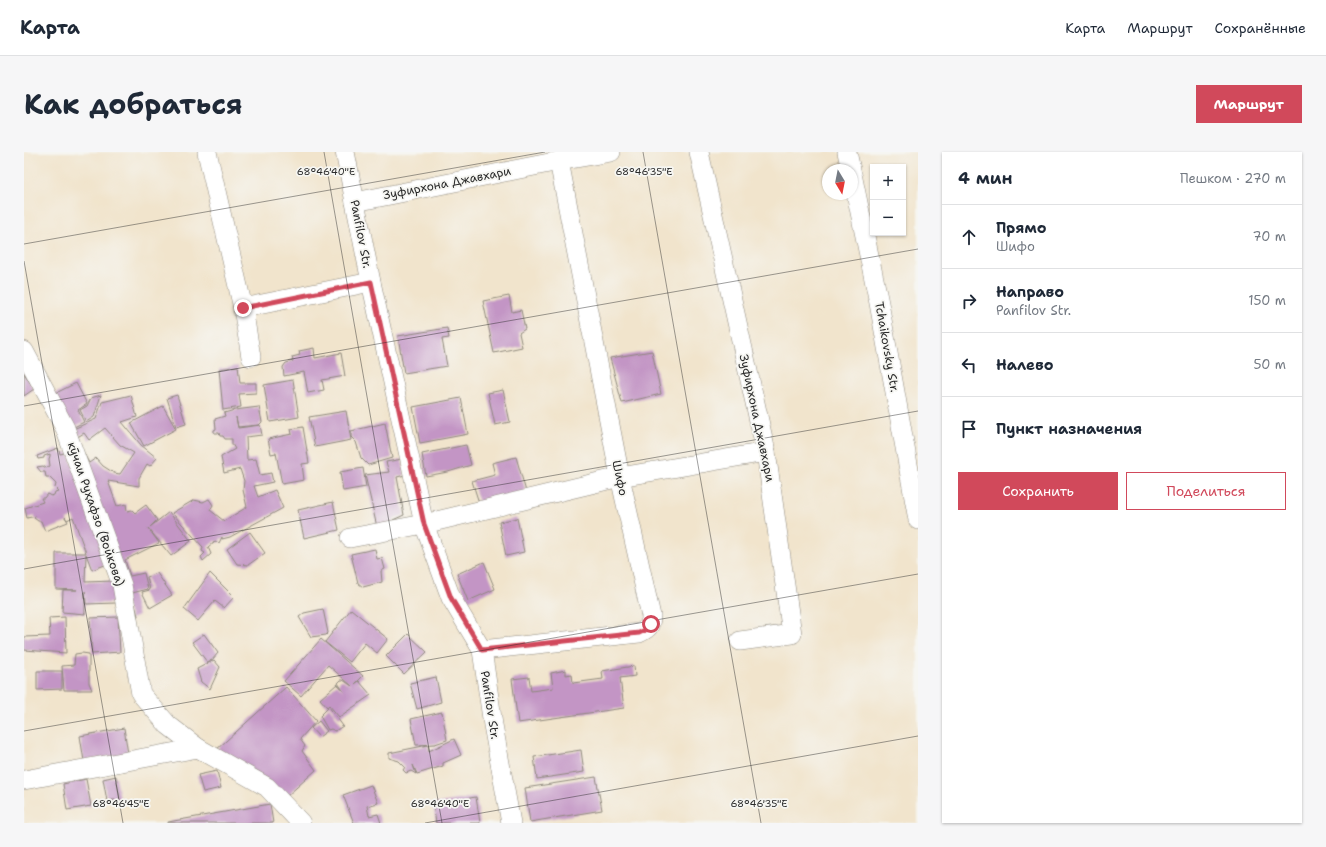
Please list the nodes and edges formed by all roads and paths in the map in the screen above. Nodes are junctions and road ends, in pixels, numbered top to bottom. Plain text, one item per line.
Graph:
1 (207, 152) edge
2 (345, 152) edge
3 (611, 152) edge
4 (699, 152) edge
5 (847, 152) edge
6 (559, 161) junction
7 (850, 164) edge
8 (857, 200) edge
9 (355, 202) junction
10 (371, 282) junction
11 (243, 308) junction
12 (24, 351) edge
13 (251, 357) dead end
14 (766, 452) junction
15 (620, 477) junction
16 (918, 520) edge
17 (424, 524) junction
18 (350, 538) dead end
19 (740, 641) dead end
20 (482, 650) junction
21 (198, 748) junction
22 (24, 780) edge
23 (301, 823) edge
24 (511, 823) edge

1 - 11 street
2 - 9 street, Panfilov Str.
3 - 6 street, Зуфирхона Джавхари
4 - 14 street, Зуфирхона Джавхари
5 - 7 street
6 - 9 street, Зуфирхона Джавхари
6 - 15 street, Шифо
8 - 16 street, Tchaikovsky Str.
9 - 10 street, Panfilov Str.
10 - 11 street
10 - 17 street, Panfilov Str.
11 - 13 street
12 - 21 street, кӯчаи Руҳафзо (Войкова)
14 - 15 street
14 - 19 street, Зуфирхона Джавхари
15 - 17 street
15 - 20 street, Шифо
17 - 18 street
17 - 20 street, Panfilov Str.
20 - 24 street, Panfilov Str.
21 - 22 street
21 - 23 street, кӯчаи Руҳафзо (Войкова)

